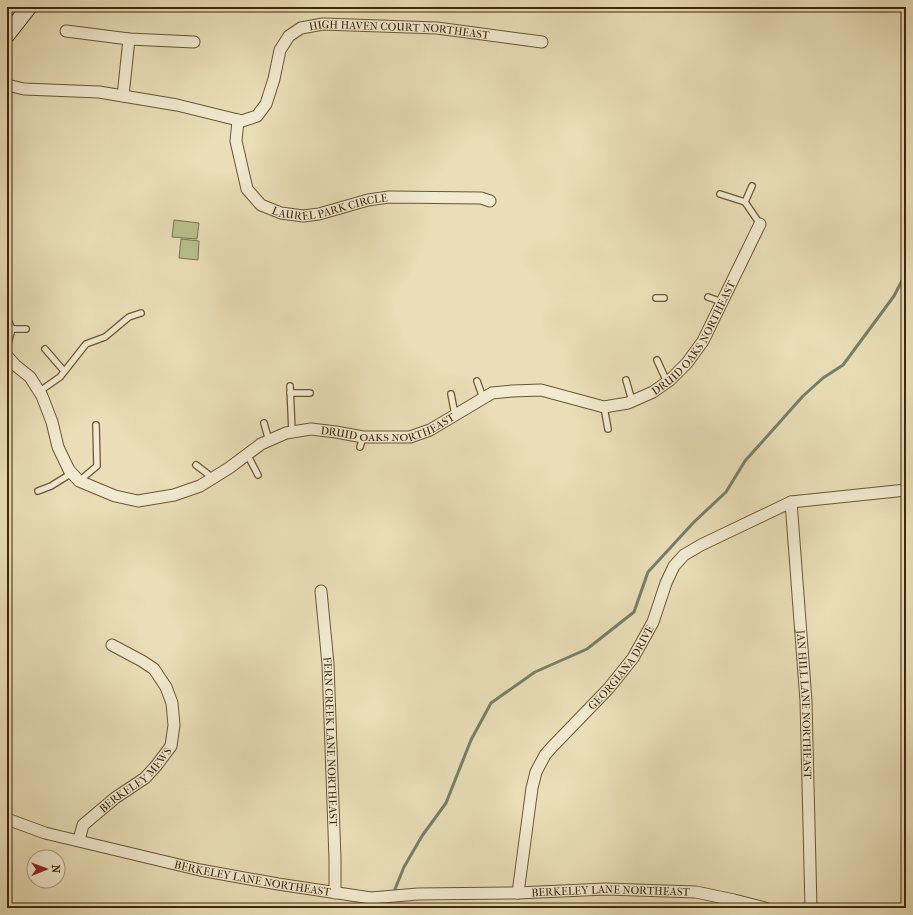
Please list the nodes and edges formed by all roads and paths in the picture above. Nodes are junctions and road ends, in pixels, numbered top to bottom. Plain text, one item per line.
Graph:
1 (29, 7) edge
2 (66, 31) dead end
3 (7, 34) edge
4 (129, 39) junction
5 (194, 42) dead end
6 (542, 42) dead end
7 (7, 85) edge
8 (123, 96) junction
9 (238, 120) junction
10 (752, 186) dead end
11 (720, 194) dead end
12 (490, 201) dead end
13 (745, 202) junction
14 (760, 224) joint
15 (708, 297) dead end
16 (656, 298) dead end
17 (664, 298) dead end
18 (722, 302) junction
19 (141, 313) dead end
20 (7, 318) edge
21 (12, 329) junction
22 (26, 329) dead end
23 (7, 347) edge
24 (45, 349) dead end
25 (7, 356) edge
26 (657, 360) dead end
27 (64, 371) junction
28 (626, 380) dead end
29 (477, 381) dead end
30 (667, 382) junction
31 (290, 386) dead end
32 (40, 392) junction
33 (290, 393) junction
34 (310, 393) dead end
35 (451, 394) dead end
36 (483, 398) junction
37 (632, 401) junction
38 (604, 407) junction
39 (455, 415) junction
40 (264, 422) dead end
41 (96, 425) dead end
42 (608, 429) dead end
43 (292, 432) junction
44 (269, 440) junction
45 (247, 454) junction
46 (196, 465) dead end
47 (258, 475) dead end
48 (76, 477) junction
49 (213, 478) junction
50 (906, 490) edge
51 (38, 491) dead end
52 (791, 502) junction
53 (321, 591) dead end
54 (112, 645) dead end
55 (7, 819) edge
56 (79, 840) junction
57 (335, 893) junction
58 (518, 893) junction
59 (765, 908) edge
60 (811, 908) edge

1 - 3 main road
2 - 4 street
4 - 5 street
4 - 8 street
6 - 9 street, HIGH HAVEN COURT NORTHEAST
7 - 8 street, HIGH HAVEN COURT NORTHEAST
8 - 9 street, HIGH HAVEN COURT NORTHEAST
9 - 12 street, LAUREL PARK CIRCLE
10 - 13 lane
11 - 13 lane
13 - 14 lane
14 - 18 street, DRUID OAKS NORTHEAST
15 - 18 lane
16 - 17 lane
18 - 30 street, DRUID OAKS NORTHEAST
19 - 27 lane
20 - 21 lane
21 - 22 lane
21 - 23 lane
24 - 27 lane
25 - 32 street
26 - 30 lane
27 - 32 lane
28 - 37 lane
29 - 36 lane
30 - 37 street, DRUID OAKS NORTHEAST
31 - 33 lane
32 - 48 street
33 - 34 lane
33 - 43 lane
35 - 39 lane
36 - 38 street, DRUID OAKS NORTHEAST
36 - 39 street, DRUID OAKS NORTHEAST
37 - 38 street, DRUID OAKS NORTHEAST
38 - 42 lane
39 - 43 street, DRUID OAKS NORTHEAST
40 - 44 lane
41 - 48 lane
43 - 44 street, DRUID OAKS NORTHEAST
44 - 45 street, DRUID OAKS NORTHEAST
45 - 47 lane
45 - 49 street, DRUID OAKS NORTHEAST
46 - 49 lane
48 - 49 street, DRUID OAKS NORTHEAST
48 - 51 lane
50 - 52 street, GEORGIANA DRIVE
52 - 58 street, GEORGIANA DRIVE
52 - 60 street, JAN HILL LANE NORTHEAST
53 - 57 street, FERN CREEK LANE NORTHEAST
54 - 56 street, BERKELEY MEWS
55 - 56 street, BERKELEY LANE NORTHEAST
56 - 57 street, BERKELEY LANE NORTHEAST
57 - 58 street, BERKELEY LANE NORTHEAST
58 - 59 street, BERKELEY LANE NORTHEAST

